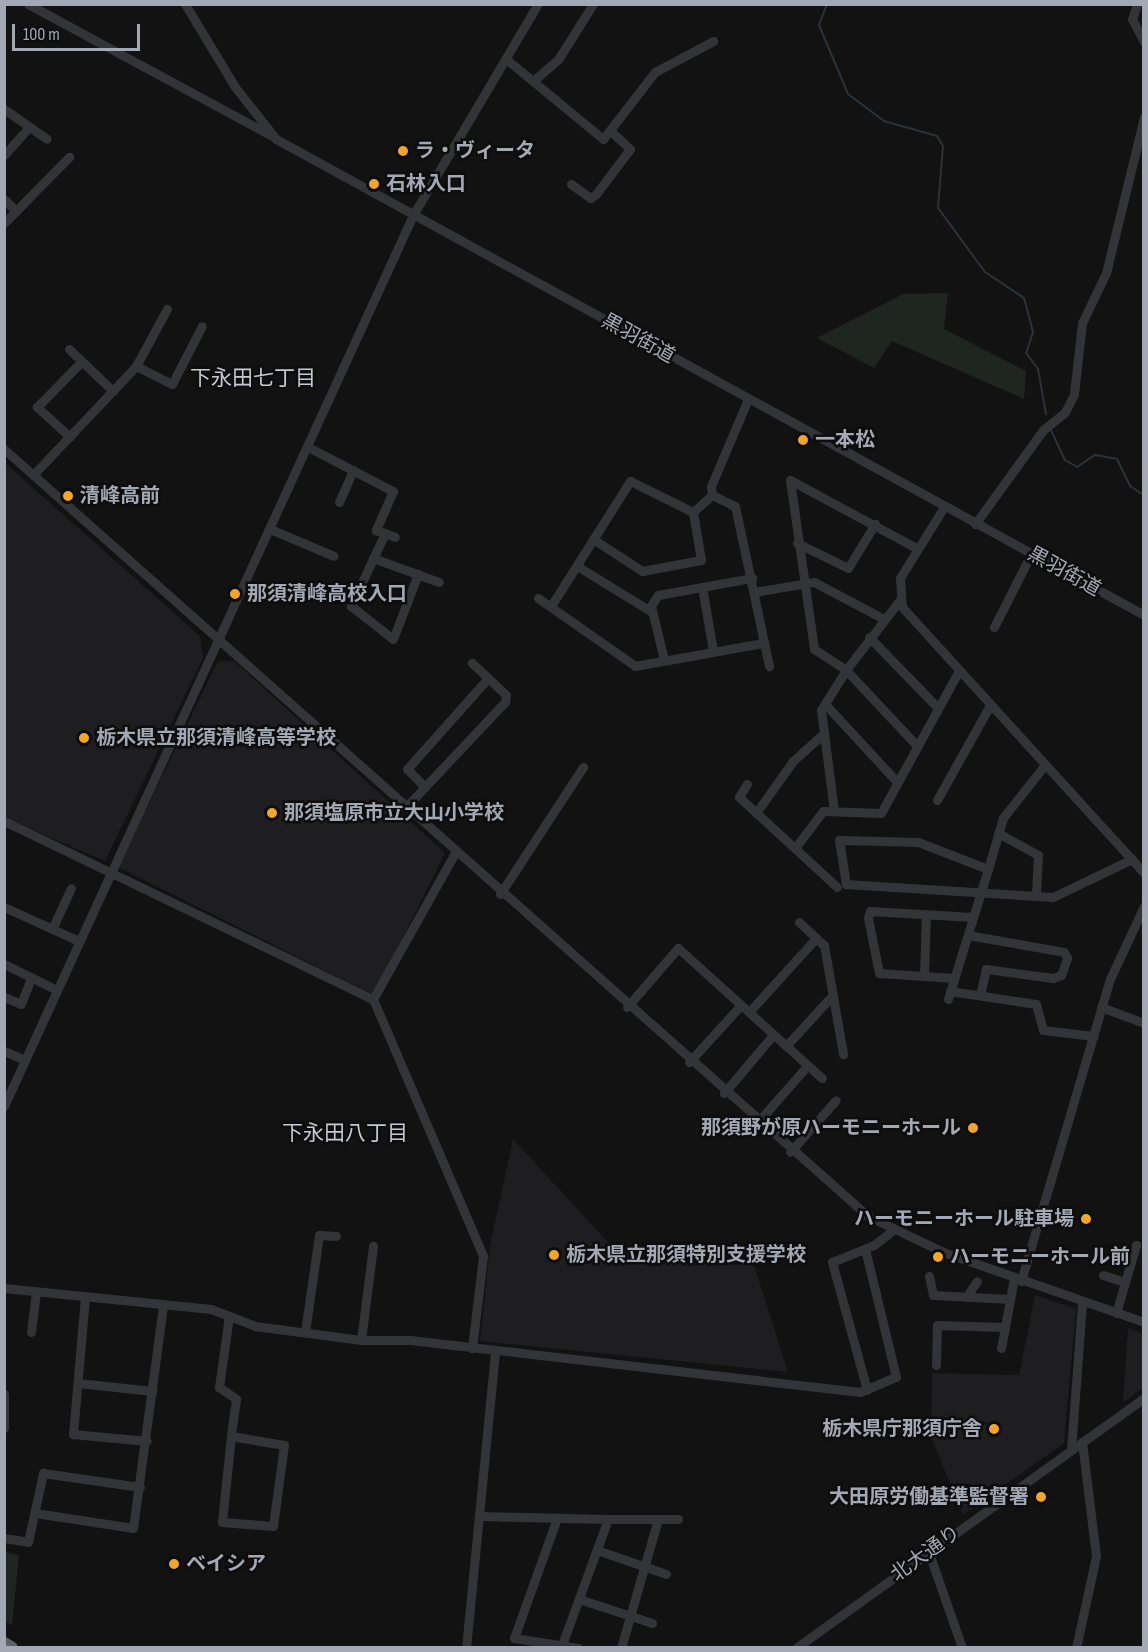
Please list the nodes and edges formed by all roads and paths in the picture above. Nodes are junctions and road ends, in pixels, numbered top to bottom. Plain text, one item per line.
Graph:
1 (28, 4) edge
2 (185, 4) edge
3 (538, 4) edge
4 (593, 4) edge
5 (1137, 4) edge
6 (712, 41) dead end
7 (1143, 42) edge
8 (506, 59) junction
9 (533, 81) junction
10 (4, 109) edge
11 (1143, 117) edge
12 (29, 128) junction
13 (1142, 131) edge
14 (613, 133) junction
15 (47, 139) dead end
16 (276, 139) junction
17 (4, 154) edge
18 (69, 157) dead end
19 (571, 184) dead end
20 (4, 199) edge
21 (16, 212) junction
22 (413, 215) junction
23 (4, 223) edge
24 (167, 309) dead end
25 (202, 326) dead end
26 (69, 349) dead end
27 (81, 362) junction
28 (136, 366) junction
29 (113, 391) junction
30 (748, 399) junction
31 (70, 437) junction
32 (308, 447) junction
33 (4, 449) edge
34 (353, 470) junction
35 (33, 475) junction
36 (712, 495) junction
37 (339, 502) dead end
38 (944, 507) junction
39 (693, 512) junction
40 (875, 524) junction
41 (975, 524) junction
42 (270, 529) junction
43 (385, 533) junction
44 (394, 537) dead end
45 (593, 539) junction
46 (797, 543) junction
47 (918, 549) junction
48 (1031, 554) junction
49 (334, 556) dead end
50 (373, 558) junction
51 (576, 566) junction
52 (418, 574) junction
53 (752, 578) junction
54 (439, 582) dead end
55 (803, 582) junction
56 (702, 587) junction
57 (754, 592) junction
58 (538, 598) dead end
59 (900, 600) junction
60 (551, 606) junction
61 (652, 612) junction
62 (1143, 615) edge
63 (882, 618) junction
64 (994, 627) dead end
65 (869, 637) junction
66 (220, 639) junction
67 (763, 643) junction
68 (713, 651) junction
69 (664, 660) junction
70 (472, 663) dead end
71 (769, 666) dead end
72 (846, 670) junction
73 (957, 674) junction
74 (488, 678) junction
75 (826, 705) junction
76 (938, 707) junction
77 (989, 707) junction
78 (824, 733) junction
79 (917, 746) junction
80 (1044, 766) junction
81 (583, 767) dead end
82 (897, 782) junction
83 (747, 784) dead end
84 (425, 787) junction
85 (937, 800) dead end
86 (405, 808) junction
87 (834, 811) junction
88 (756, 813) junction
89 (4, 821) edge
90 (998, 833) junction
91 (795, 848) junction
92 (455, 853) junction
93 (1132, 859) junction
94 (988, 868) junction
95 (110, 872) junction
96 (1143, 873) edge
97 (837, 887) dead end
98 (71, 888) dead end
99 (984, 888) junction
100 (500, 894) junction
101 (1036, 894) junction
102 (1143, 906) edge
103 (4, 907) edge
104 (926, 914) junction
105 (974, 917) junction
106 (799, 922) dead end
107 (52, 929) junction
108 (968, 935) junction
109 (816, 938) junction
110 (79, 941) junction
111 (4, 964) edge
112 (924, 976) junction
113 (31, 978) junction
114 (954, 978) junction
115 (57, 990) junction
116 (980, 995) junction
117 (4, 997) edge
118 (830, 998) junction
119 (373, 999) junction
120 (627, 1007) junction
121 (1101, 1007) junction
122 (745, 1009) junction
123 (1143, 1023) edge
124 (773, 1035) junction
125 (1094, 1036) junction
126 (786, 1046) junction
127 (4, 1051) edge
128 (843, 1054) dead end
129 (25, 1060) junction
130 (689, 1062) junction
131 (807, 1066) junction
132 (822, 1078) dead end
133 (724, 1093) junction
134 (836, 1100) dead end
135 (4, 1106) edge
136 (758, 1123) junction
137 (790, 1152) junction
138 (893, 1230) junction
139 (336, 1236) dead end
140 (1136, 1245) dead end
141 (373, 1246) dead end
142 (865, 1249) junction
143 (1103, 1275) dead end
144 (929, 1276) dead end
145 (1017, 1279) junction
146 (977, 1281) dead end
147 (1125, 1282) junction
148 (4, 1288) edge
149 (36, 1292) junction
150 (85, 1297) junction
151 (966, 1297) junction
152 (1010, 1299) junction
153 (1082, 1302) junction
154 (163, 1306) junction
155 (1116, 1313) junction
156 (230, 1316) junction
157 (1143, 1322) edge
158 (1005, 1327) junction
159 (31, 1332) dead end
160 (305, 1332) junction
161 (361, 1340) junction
162 (472, 1348) junction
163 (1001, 1348) dead end
164 (495, 1350) junction
165 (936, 1365) dead end
166 (78, 1383) junction
167 (867, 1390) junction
168 (153, 1391) junction
169 (4, 1394) edge
170 (1143, 1398) edge
171 (4, 1428) edge
172 (231, 1436) junction
173 (147, 1441) junction
174 (1082, 1442) junction
175 (1071, 1450) junction
176 (140, 1487) junction
177 (35, 1513) junction
178 (480, 1516) junction
179 (557, 1518) junction
180 (608, 1519) junction
181 (658, 1519) junction
182 (678, 1520) dead end
183 (4, 1538) edge
184 (597, 1550) junction
185 (929, 1552) junction
186 (644, 1567) junction
187 (666, 1574) dead end
188 (579, 1599) junction
189 (630, 1616) junction
190 (652, 1623) dead end
191 (563, 1642) junction
192 (4, 1644) edge
193 (11, 1647) edge
194 (466, 1647) edge
195 (578, 1647) edge
196 (621, 1647) edge
197 (796, 1647) edge
198 (962, 1647) edge
199 (1076, 1647) edge

1 - 16 street
2 - 16 street, 黒羽街道
3 - 8 street
4 - 9 street
5 - 7 street
6 - 14 street
8 - 9 street
8 - 22 street
9 - 14 street
10 - 12 street
11 - 13 street
12 - 15 street
12 - 17 street
13 - 41 street
14 - 19 street
16 - 22 street, 黒羽街道
18 - 21 street
20 - 21 street
21 - 23 street
22 - 30 street, 黒羽街道
22 - 32 street
24 - 28 street
25 - 28 street
26 - 27 street
27 - 29 street
27 - 31 street
28 - 29 street
29 - 31 street
30 - 36 street
30 - 38 street, 黒羽街道
31 - 35 street
32 - 34 street
32 - 42 street
33 - 35 street
34 - 37 street
34 - 43 street
35 - 66 street
36 - 39 street
36 - 53 street
38 - 41 street, 黒羽街道
38 - 47 street
39 - 45 street
39 - 45 street
40 - 46 street
40 - 46 street
40 - 47 street
41 - 48 street, 黒羽街道
42 - 49 street
42 - 66 street
43 - 44 street
43 - 50 street
45 - 51 street
46 - 55 street
47 - 59 street
48 - 62 street, 黒羽街道
48 - 64 street
50 - 52 street
50 - 52 street
51 - 60 street
51 - 61 street
52 - 54 street
53 - 56 street
53 - 57 street
55 - 57 street
55 - 63 street
55 - 72 street
56 - 61 street
56 - 68 street
57 - 67 street
58 - 60 street
59 - 63 street
59 - 73 street
60 - 69 street
61 - 69 street
63 - 65 street
65 - 72 street
65 - 76 street
66 - 86 street
66 - 95 street
67 - 68 street
67 - 71 street
68 - 69 street
70 - 74 street
72 - 75 street
72 - 79 street
73 - 76 street
73 - 77 street
74 - 84 street
74 - 84 street
75 - 78 street
75 - 82 street
76 - 79 street
77 - 80 street
77 - 85 street
78 - 87 street
78 - 88 street
79 - 82 street
80 - 90 street
80 - 93 street
81 - 100 street
82 - 87 street
83 - 88 street
84 - 86 street
86 - 92 street
87 - 91 street
88 - 91 street
89 - 95 street
90 - 94 street
90 - 101 street
91 - 97 street
92 - 100 street
92 - 119 street
93 - 96 street
93 - 101 street
94 - 99 street
94 - 99 street
95 - 110 street
95 - 119 street
98 - 107 street
99 - 101 street
99 - 105 street
100 - 120 street
102 - 121 street
103 - 107 street
104 - 105 street
104 - 112 street
104 - 112 street
105 - 108 street
106 - 109 street
107 - 110 street
108 - 114 street
108 - 116 street
109 - 118 street
109 - 122 street
110 - 115 street
111 - 113 street
112 - 114 street
113 - 115 street
113 - 117 street
114 - 116 street
115 - 129 street
116 - 125 street
118 - 126 street
118 - 128 street
119 - 162 street
120 - 122 street
120 - 130 street
121 - 123 street
121 - 125 street
122 - 124 street
122 - 130 street
124 - 126 street
124 - 133 street
125 - 145 street
126 - 131 street
127 - 129 street
129 - 135 street
130 - 133 street
131 - 132 street
131 - 136 street
133 - 136 street
134 - 137 street
136 - 137 street
137 - 138 street
138 - 142 street
138 - 145 street
139 - 160 street
140 - 147 street
141 - 161 street
142 - 167 street
142 - 167 street
143 - 147 street
144 - 151 street
145 - 152 street
145 - 153 street
146 - 151 street
147 - 155 street
148 - 149 street
149 - 150 street
149 - 159 street
150 - 154 street
150 - 166 street
151 - 152 street
152 - 158 street
153 - 155 street
153 - 175 street
154 - 156 street
154 - 168 street
155 - 157 street
156 - 160 street
156 - 172 street
158 - 163 street
158 - 165 street
160 - 161 street
161 - 162 street
162 - 164 street
164 - 167 street
164 - 178 street
166 - 168 street
166 - 173 street
168 - 173 street
169 - 171 street
170 - 174 street, 北大通り
172 - 172 street
173 - 176 street
174 - 175 street, 北大通り
174 - 199 street
175 - 185 street, 北大通り
176 - 177 street
176 - 177 street
177 - 183 street
178 - 179 street
178 - 194 street
179 - 180 street
179 - 191 street
180 - 181 street
180 - 184 street
181 - 182 street
181 - 186 street
184 - 186 street
184 - 188 street
185 - 197 street, 北大通り
185 - 198 street
186 - 187 street
186 - 189 street
188 - 189 street
188 - 191 street
189 - 190 street
189 - 196 street
191 - 195 street
192 - 193 highway

